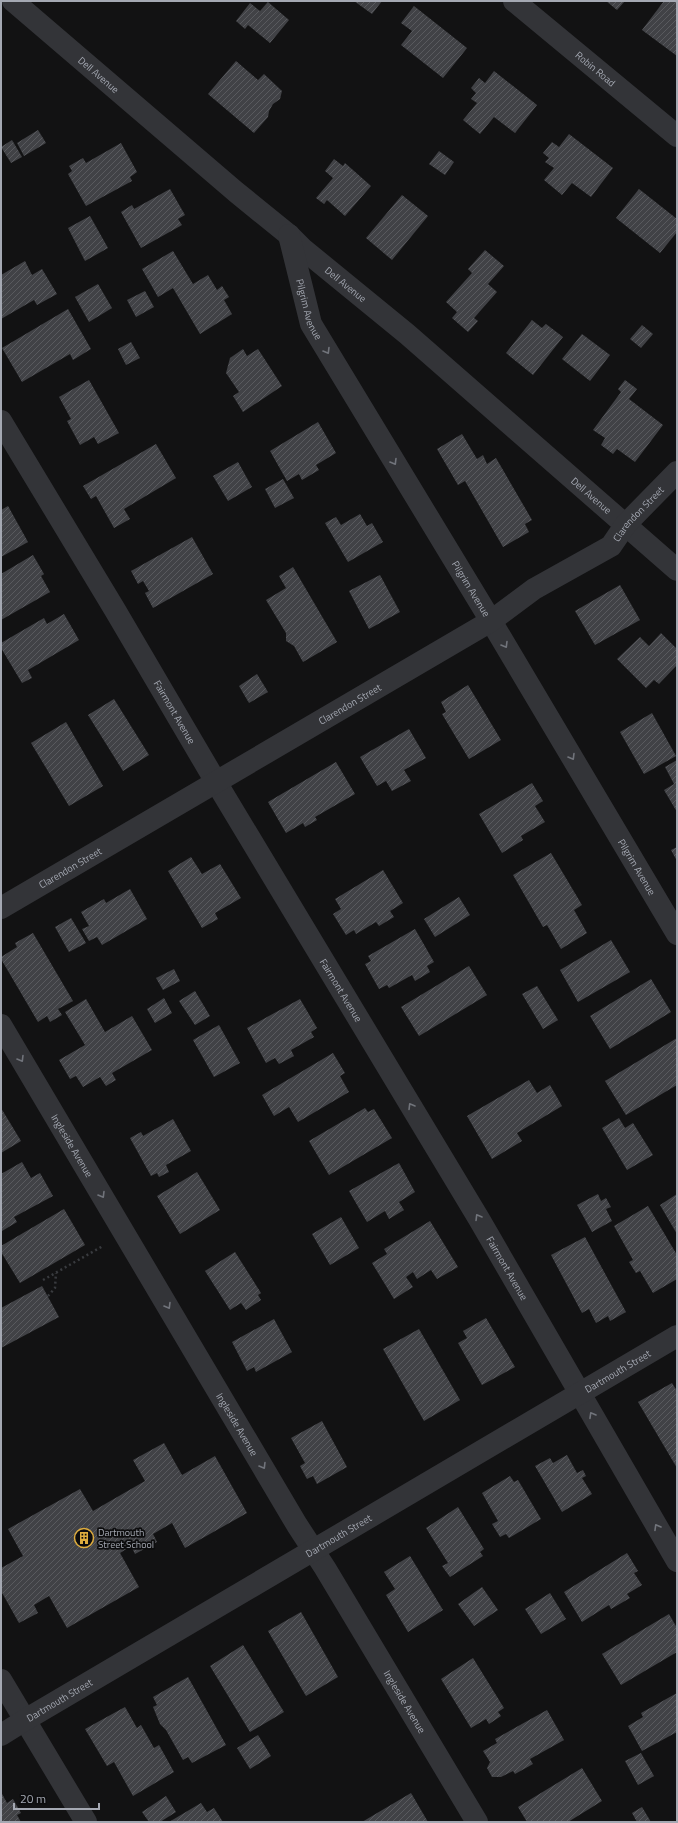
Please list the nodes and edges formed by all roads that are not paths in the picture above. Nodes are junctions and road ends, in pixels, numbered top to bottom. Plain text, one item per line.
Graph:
1 (13, 1) edge
2 (514, 1) edge
3 (677, 136) edge
4 (289, 235) junction
5 (1, 421) edge
6 (677, 472) edge
7 (626, 524) junction
8 (677, 570) edge
9 (491, 620) junction
10 (216, 782) junction
11 (1, 908) edge
12 (677, 934) edge
13 (1, 1025) edge
14 (677, 1336) edge
15 (580, 1394) junction
16 (314, 1550) junction
17 (677, 1560) edge
18 (1, 1680) edge
19 (25, 1720) junction
20 (1, 1735) edge
21 (86, 1822) edge
22 (477, 1822) edge

1 - 4 street, Dell Avenue
2 - 3 street, Robin Road
4 - 7 street, Dell Avenue
4 -> 9 street, Pilgrim Avenue
5 - 10 street, Fairmont Avenue
6 - 7 street, Clarendon Street
7 - 8 street, Dell Avenue
7 - 9 street, Clarendon Street
9 - 10 street, Clarendon Street
9 -> 12 street, Pilgrim Avenue
10 - 11 street, Clarendon Street
15 -> 10 street, Fairmont Avenue
13 -> 16 street, Ingleside Avenue
14 - 15 street, Dartmouth Street
15 - 16 street, Dartmouth Street
17 -> 15 street, Fairmont Avenue
16 - 19 street, Dartmouth Street
16 - 22 street, Ingleside Avenue
18 - 19 street
19 - 20 street, Dartmouth Street
19 - 21 street

